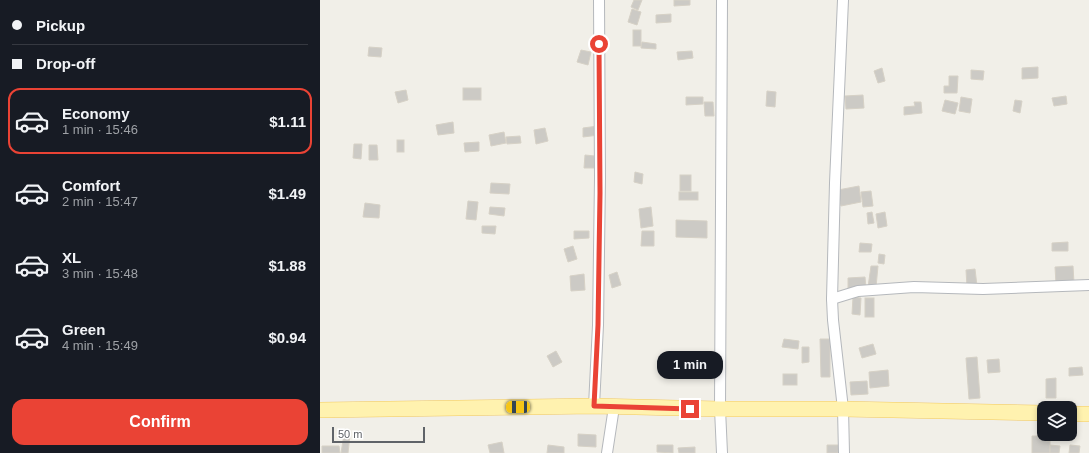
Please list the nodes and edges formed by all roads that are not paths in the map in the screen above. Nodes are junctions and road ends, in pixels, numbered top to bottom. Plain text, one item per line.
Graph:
1 (599, 0) edge
2 (722, 0) edge
3 (843, 0) edge
4 (1089, 285) edge
5 (832, 299) junction
6 (594, 406) junction
7 (614, 407) junction
8 (720, 409) junction
9 (843, 409) junction
10 (320, 410) edge
11 (1037, 413) edge
12 (1077, 414) edge
13 (1089, 414) edge
14 (607, 453) edge
15 (722, 453) edge
16 (844, 453) edge

1 - 6 street
2 - 8 street
3 - 5 street
4 - 5 street
5 - 9 street
6 - 7 main road
6 - 10 main road
7 - 8 main road
7 - 14 street
8 - 9 main road
8 - 15 street
9 - 11 main road
9 - 16 street
12 - 13 main road

